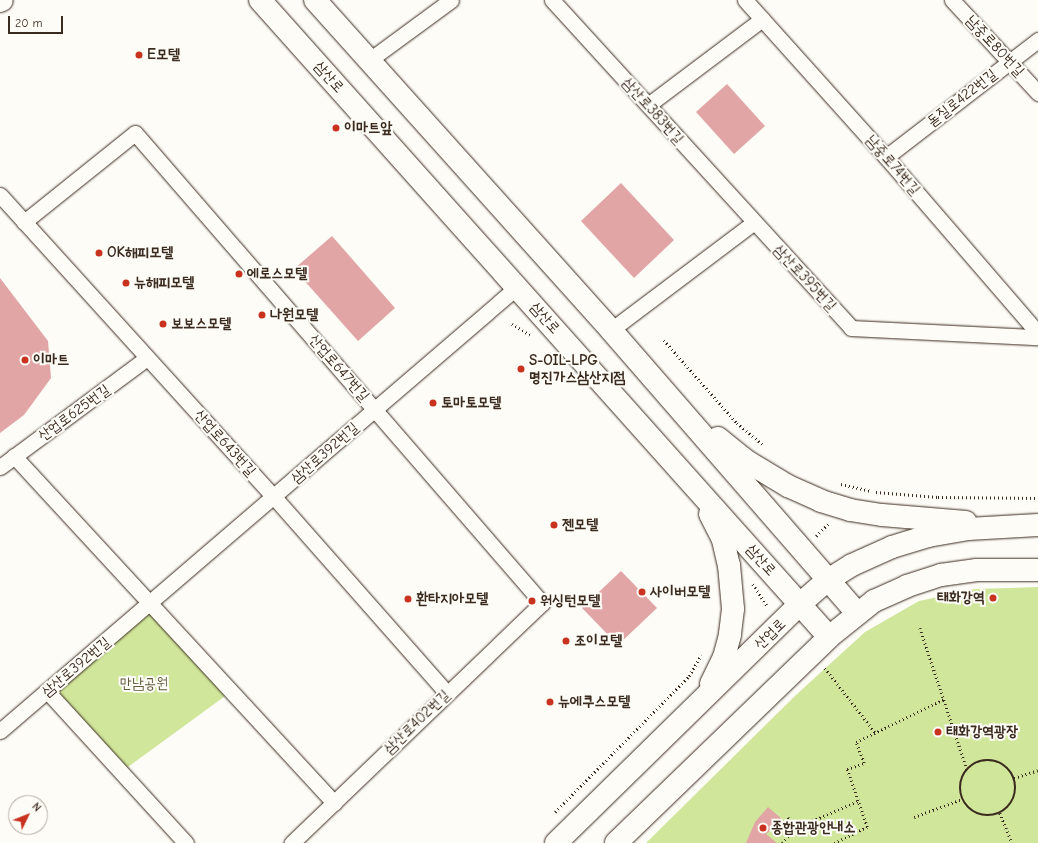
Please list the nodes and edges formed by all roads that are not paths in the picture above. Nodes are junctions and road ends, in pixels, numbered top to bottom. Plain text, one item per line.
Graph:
1 (260, 0) edge
2 (315, 0) edge
3 (451, 0) edge
4 (552, 0) edge
5 (745, 0) edge
6 (952, 0) edge
7 (762, 19) junction
8 (1038, 40) edge
9 (368, 61) junction
10 (1009, 62) junction
11 (1038, 93) edge
12 (648, 105) junction
13 (886, 156) junction
14 (0, 195) edge
15 (24, 222) junction
16 (753, 223) junction
17 (517, 287) junction
18 (611, 330) junction
19 (1038, 333) edge
20 (1038, 337) edge
21 (147, 358) junction
22 (659, 386) junction
23 (375, 409) junction
24 (14, 456) junction
25 (0, 467) edge
26 (692, 483) junction
27 (274, 497) junction
28 (1011, 525) junction
29 (1038, 526) edge
30 (1038, 570) edge
31 (828, 580) junction
32 (151, 602) junction
33 (542, 603) joint
34 (800, 604) junction
35 (857, 613) junction
36 (829, 637) junction
37 (47, 691) junction
38 (447, 693) junction
39 (700, 701) junction
40 (0, 731) edge
41 (334, 803) junction
42 (186, 843) edge
43 (292, 843) edge
44 (556, 843) edge
45 (616, 843) edge

1 - 17 main road, 삼산로
2 - 9 main road
3 - 9 street
4 - 12 street, 삼산로383번길
5 - 7 street, 남중로74번길
6 - 10 street, 남중로80번길
7 - 12 street
7 - 13 street, 남중로74번길
8 - 10 street, 돋질로422번길
9 - 18 main road
10 - 11 street, 남중로80번길
10 - 13 street, 돋질로422번길
12 - 16 street, 삼산로383번길
13 - 19 street, 남중로74번길
14 - 15 street, 산업로643번길
15 - 21 street, 산업로643번길
15 - 23 street, 산업로647번길
16 - 18 street
16 - 20 street, 삼산로395번길
17 - 23 street, 삼산로392번길
17 - 26 main road, 삼산로
18 - 22 main road
21 - 24 street, 산업로625번길
21 - 27 street, 산업로643번길
22 - 28 main road
22 - 31 main road
23 - 27 street, 삼산로392번길
23 - 33 street, 산업로647번길
24 - 25 street, 산업로625번길
24 - 32 street
26 - 34 main road, 삼산로
26 - 39 main road
27 - 32 street, 삼산로392번길
27 - 38 street, 산업로643번길
28 - 29 main road, 산업로
28 - 31 main road, 산업로
30 - 35 main road
31 - 34 main road, 산업로
31 - 35 main road
32 - 37 street, 삼산로392번길
32 - 41 street
33 - 38 street, 삼산로402번길
34 - 36 main road, 삼산로
34 - 39 main road, 산업로
35 - 36 main road
36 - 45 main road
37 - 40 street, 삼산로392번길
37 - 42 street
38 - 41 street, 삼산로402번길
39 - 44 main road, 산업로
41 - 43 street, 삼산로402번길

